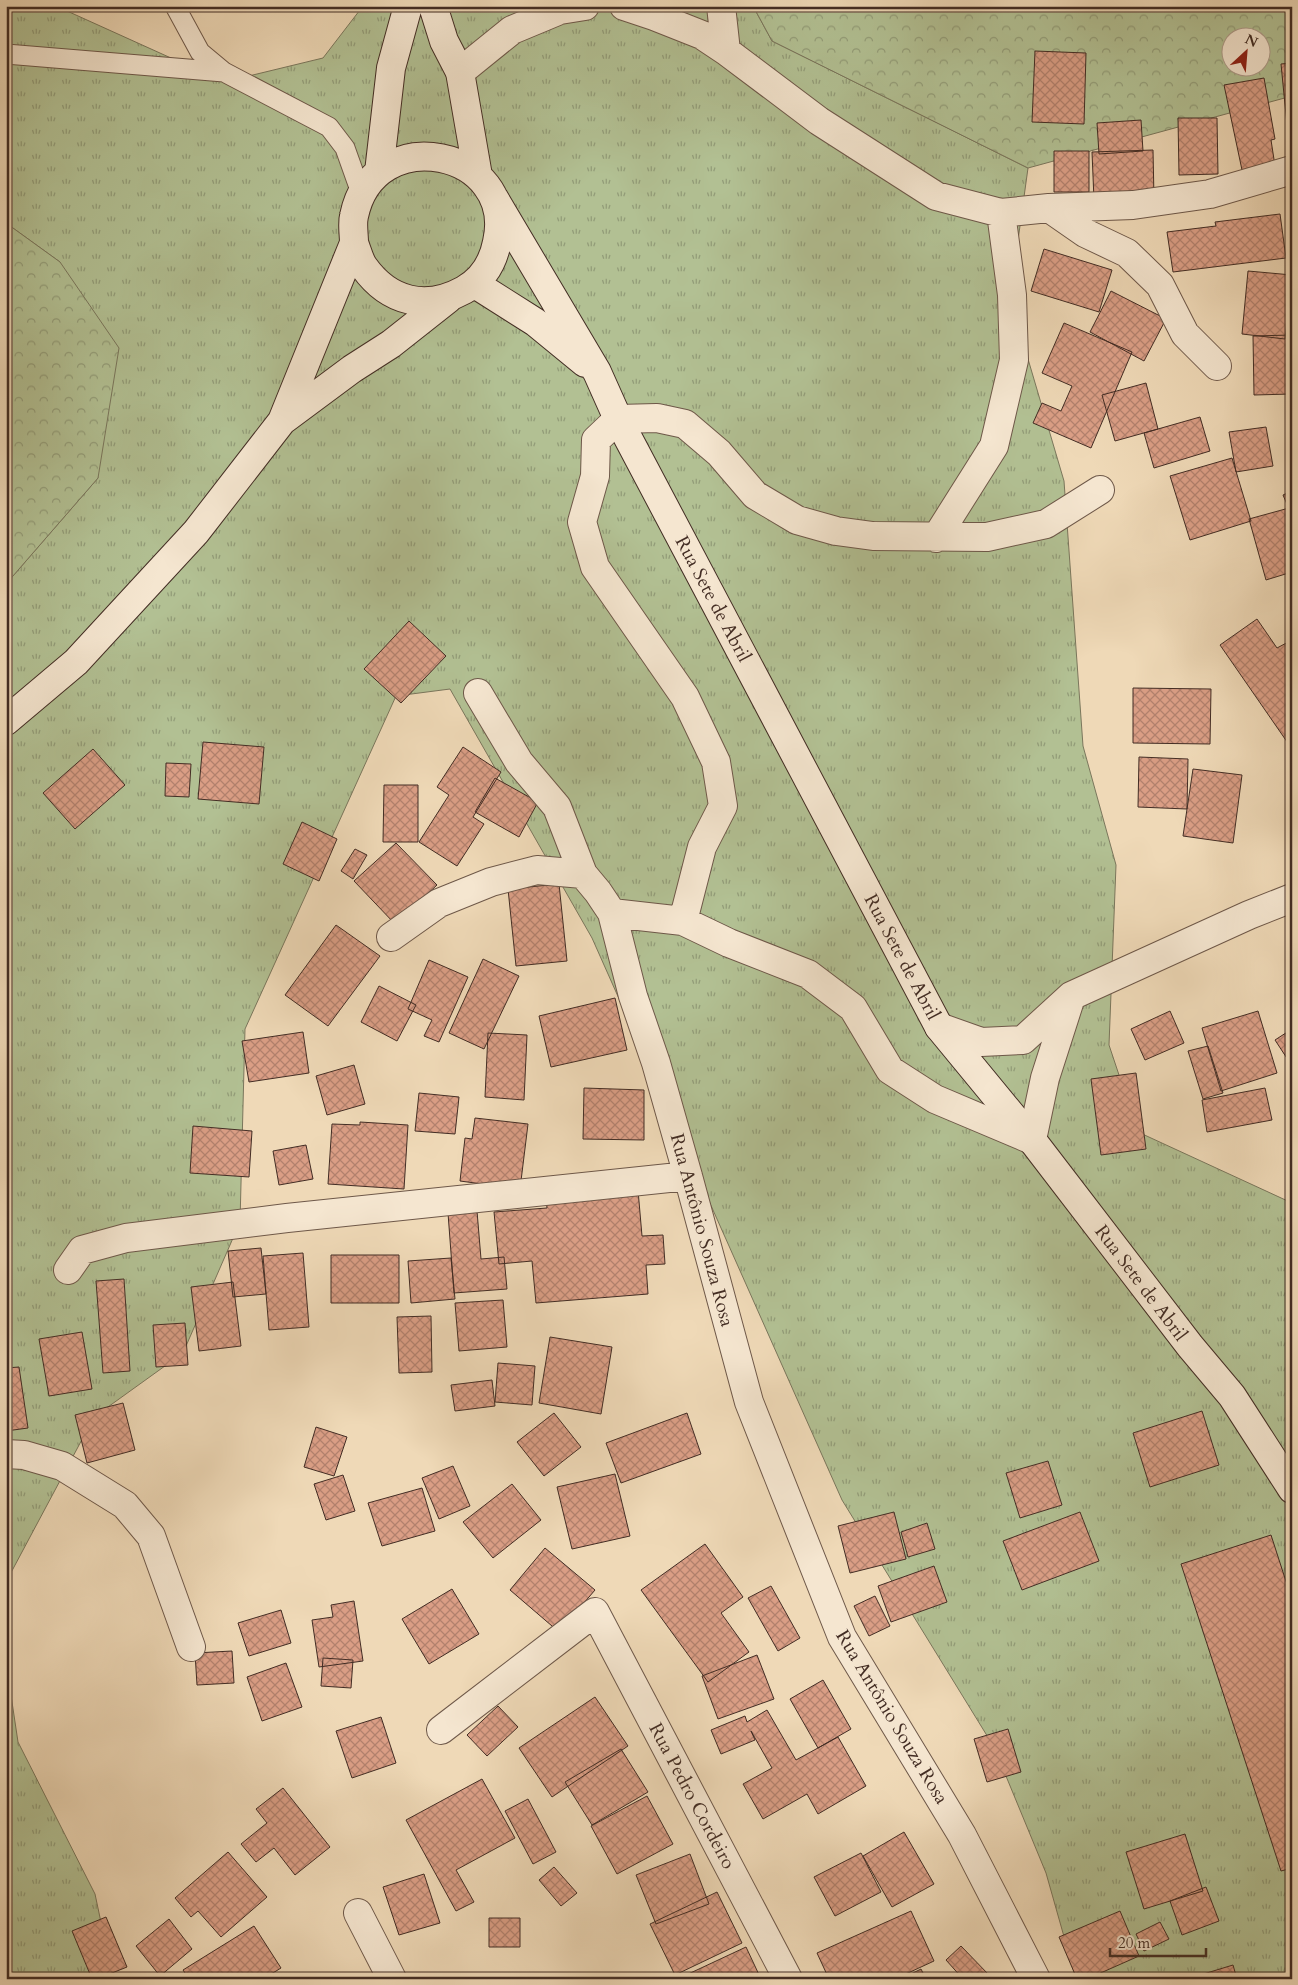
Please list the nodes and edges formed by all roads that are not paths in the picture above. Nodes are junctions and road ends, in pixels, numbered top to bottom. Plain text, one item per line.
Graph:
1 (175, 6) edge
2 (408, 6) edge
3 (433, 6) edge
4 (585, 6) edge
5 (624, 6) edge
6 (721, 6) edge
7 (726, 51) junction
8 (6, 54) edge
9 (224, 72) junction
10 (460, 72) junction
11 (1292, 170) edge
12 (379, 172) junction
13 (478, 176) junction
14 (361, 193) junction
15 (494, 198) junction
16 (1048, 208) junction
17 (1001, 213) junction
18 (354, 243) junction
19 (475, 284) junction
20 (448, 299) junction
21 (1217, 366) dead end
22 (597, 372) junction
23 (618, 419) junction
24 (282, 421) junction
25 (1100, 490) dead end
26 (936, 538) junction
27 (478, 693) dead end
28 (6, 721) edge
29 (583, 874) junction
30 (1292, 898) edge
31 (612, 914) junction
32 (683, 921) junction
33 (391, 937) dead end
34 (1071, 996) junction
35 (939, 1027) junction
36 (1032, 1140) junction
37 (688, 1176) junction
38 (68, 1270) dead end
39 (6, 1454) edge
40 (1292, 1489) edge
41 (191, 1647) dead end
42 (441, 1730) dead end
43 (358, 1913) dead end
44 (392, 1979) edge
45 (788, 1979) edge
46 (1036, 1979) edge

1 - 9 lane
2 - 12 street
3 - 10 street
4 - 10 street
5 - 7 street
6 - 7 street
7 - 17 street
8 - 9 lane
9 - 14 lane
10 - 13 street
11 - 16 street
12 - 13 street
12 - 14 street
13 - 15 street
14 - 18 street
15 - 19 street
15 - 22 street, Rua Sete de Abril
16 - 17 street
16 - 21 street
17 - 26 street
18 - 20 street
18 - 24 street
19 - 20 street
19 - 22 street
20 - 24 street
22 - 23 street, Rua Sete de Abril
23 - 26 street
23 - 32 street
23 - 35 street, Rua Sete de Abril
24 - 28 street
25 - 26 street
27 - 29 street, Rua Antônio Souza Rosa
29 - 31 street, Rua Antônio Souza Rosa
29 - 33 street
30 - 34 street
31 - 32 street
31 - 37 street, Rua Antônio Souza Rosa
32 - 36 street
34 - 35 street
34 - 36 street
35 - 36 street, Rua Sete de Abril
36 - 40 street, Rua Sete de Abril
37 - 38 street
37 - 46 street, Rua Antônio Souza Rosa
39 - 41 street
42 - 45 street, Rua Pedro Cordeiro
43 - 44 street

